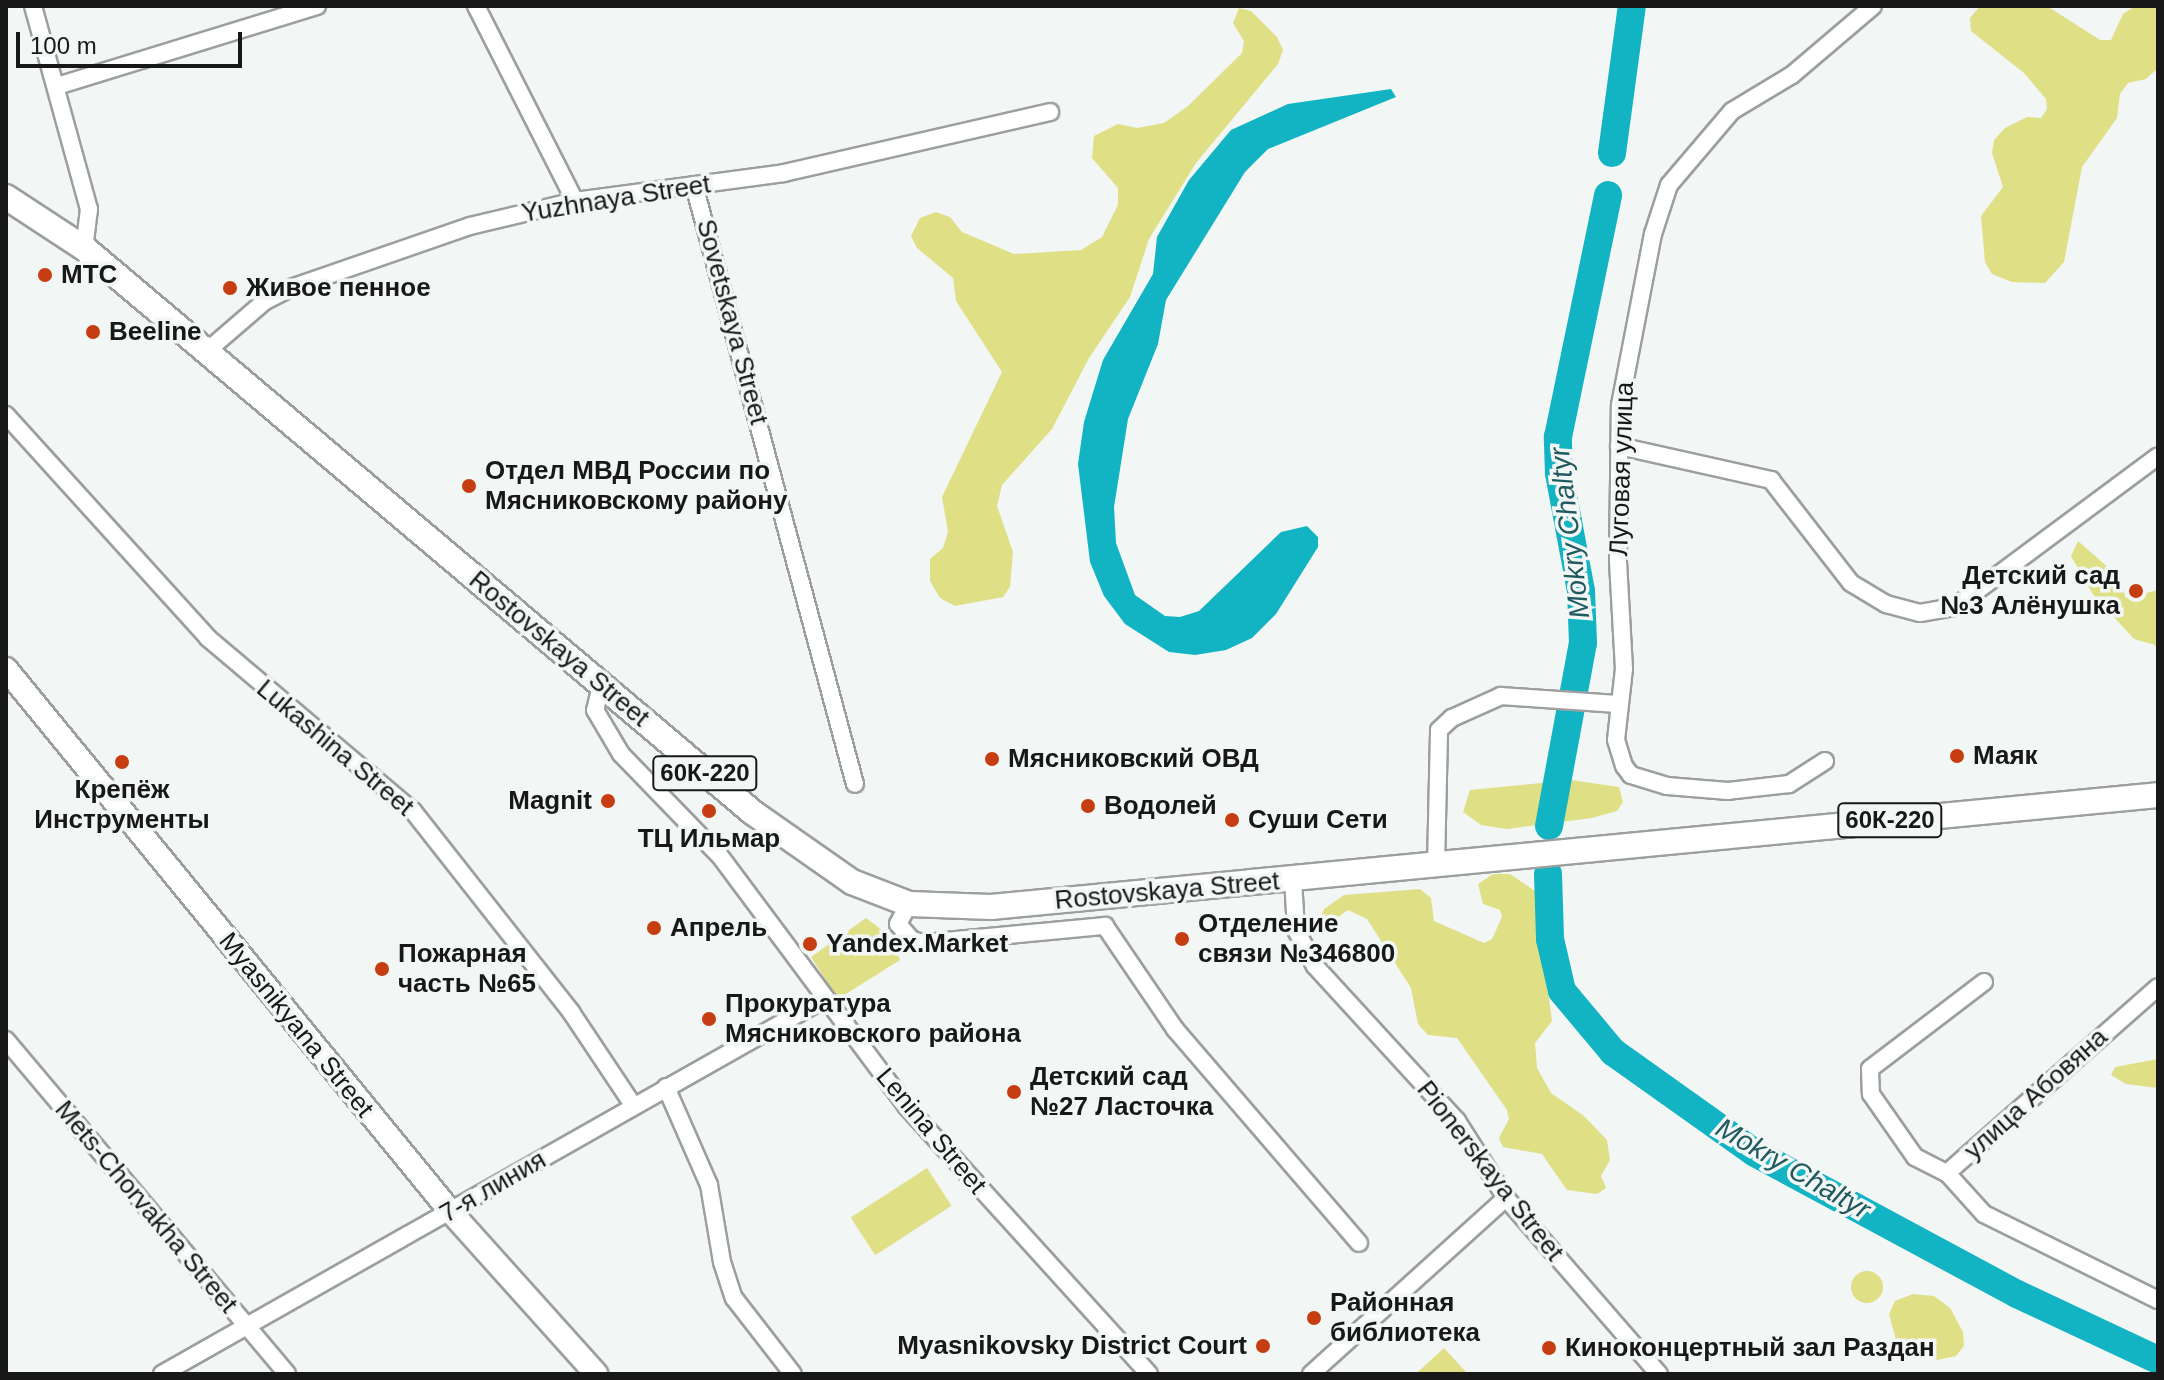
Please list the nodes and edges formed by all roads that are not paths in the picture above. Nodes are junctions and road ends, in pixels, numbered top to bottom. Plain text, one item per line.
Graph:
1 (33, 6) edge
2 (317, 6) edge
3 (476, 6) edge
4 (1873, 6) edge
5 (57, 86) junction
6 (1050, 112) dead end
7 (694, 185) junction
8 (6, 197) edge
9 (575, 201) junction
10 (84, 248) junction
11 (207, 351) junction
12 (6, 415) edge
13 (1619, 446) junction
14 (2158, 456) edge
15 (6, 669) edge
16 (601, 685) junction
17 (1617, 704) junction
18 (1825, 761) dead end
19 (855, 784) dead end
20 (2158, 795) edge
21 (1436, 865) junction
22 (1293, 879) junction
23 (909, 904) junction
24 (1984, 982) dead end
25 (2158, 987) edge
26 (824, 999) junction
27 (6, 1040) edge
28 (666, 1087) junction
29 (633, 1105) junction
30 (1947, 1173) junction
31 (1506, 1198) junction
32 (450, 1211) junction
33 (1359, 1243) dead end
34 (2158, 1300) edge
35 (248, 1329) junction
36 (162, 1374) edge
37 (287, 1374) edge
38 (596, 1374) edge
39 (793, 1374) edge
40 (1149, 1374) edge
41 (1311, 1374) edge
42 (1659, 1374) edge

1 - 5 street
2 - 5 street
3 - 9 street
4 - 13 street, Луговая улица
5 - 10 street
6 - 7 street, Yuzhnaya Street
7 - 9 street, Yuzhnaya Street
7 - 19 street, Sovetskaya Street
8 - 10 main road, Rostovskaya Street / 60К-220
9 - 11 street, Yuzhnaya Street
10 - 11 main road, Rostovskaya Street / 60К-220
11 - 16 main road, Rostovskaya Street / 60К-220
12 - 29 street, Lukashina Street
13 - 14 street
13 - 17 street, Луговая улица
15 - 32 street, Myasnikyana Street
16 - 23 main road, Rostovskaya Street / 60К-220
16 - 26 street, Lenina Street
17 - 18 street, Луговая улица
17 - 21 street
20 - 21 main road, Rostovskaya Street / 60К-220
21 - 22 main road, Rostovskaya Street / 60К-220
22 - 23 main road, Rostovskaya Street / 60К-220
22 - 31 street, Pionerskaya Street
23 - 33 street
24 - 30 street, улица Абовяна
25 - 30 street, улица Абовяна
26 - 28 street, 7-я линия
26 - 40 street, Lenina Street
27 - 35 street, Mets-Chorvakha Street
28 - 29 street, 7-я линия
28 - 39 street
29 - 32 street, 7-я линия
30 - 34 street
31 - 41 street
31 - 42 street, Pionerskaya Street
32 - 35 street, 7-я линия
32 - 38 street, Myasnikyana Street
35 - 36 street, 7-я линия
35 - 37 street, Mets-Chorvakha Street

